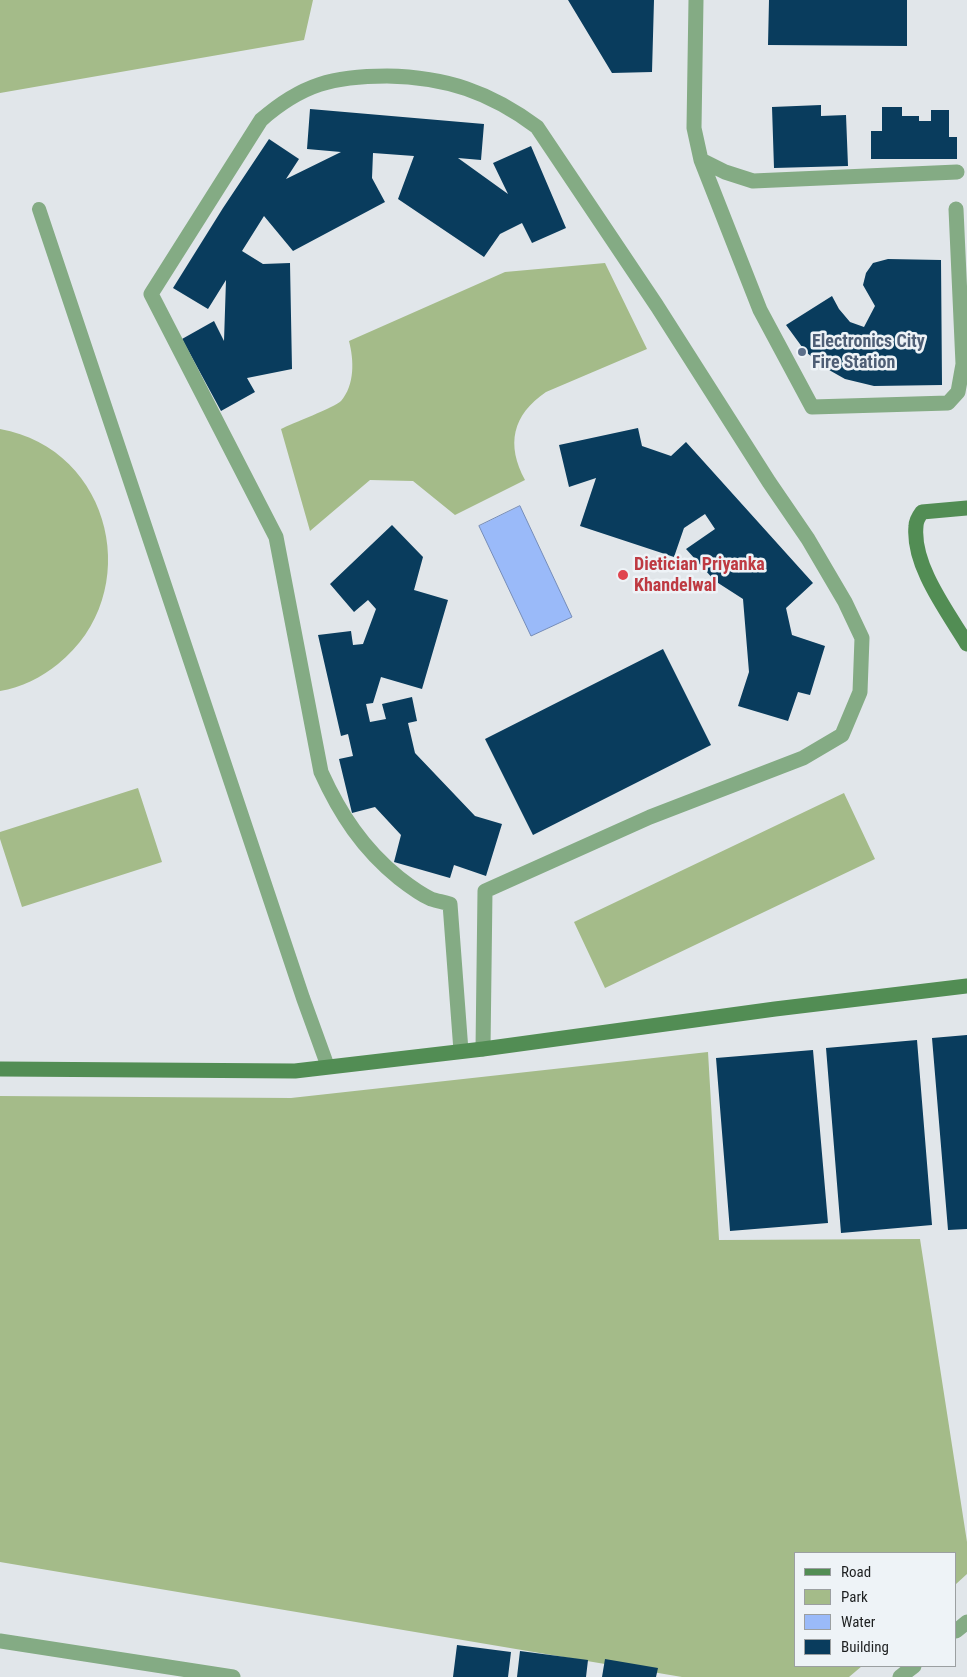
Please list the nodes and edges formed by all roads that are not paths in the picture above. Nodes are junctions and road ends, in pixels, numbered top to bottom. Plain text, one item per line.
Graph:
1 (696, 0) edge
2 (701, 160) junction
3 (957, 172) dead end
4 (956, 208) dead end
5 (39, 209) dead end
6 (967, 508) edge
7 (967, 644) edge
8 (967, 986) edge
9 (483, 1049) junction
10 (461, 1051) junction
11 (328, 1067) junction
12 (0, 1069) edge
13 (967, 1622) edge
14 (957, 1630) edge
15 (0, 1642) edge
16 (913, 1667) edge
17 (233, 1677) edge
18 (900, 1677) edge

1 - 2 street
2 - 3 street
2 - 4 street
5 - 11 lane
6 - 7 street
8 - 9 street
9 - 10 street
9 - 10 street
10 - 11 street
11 - 12 street
13 - 14 street
15 - 17 street
16 - 18 street

